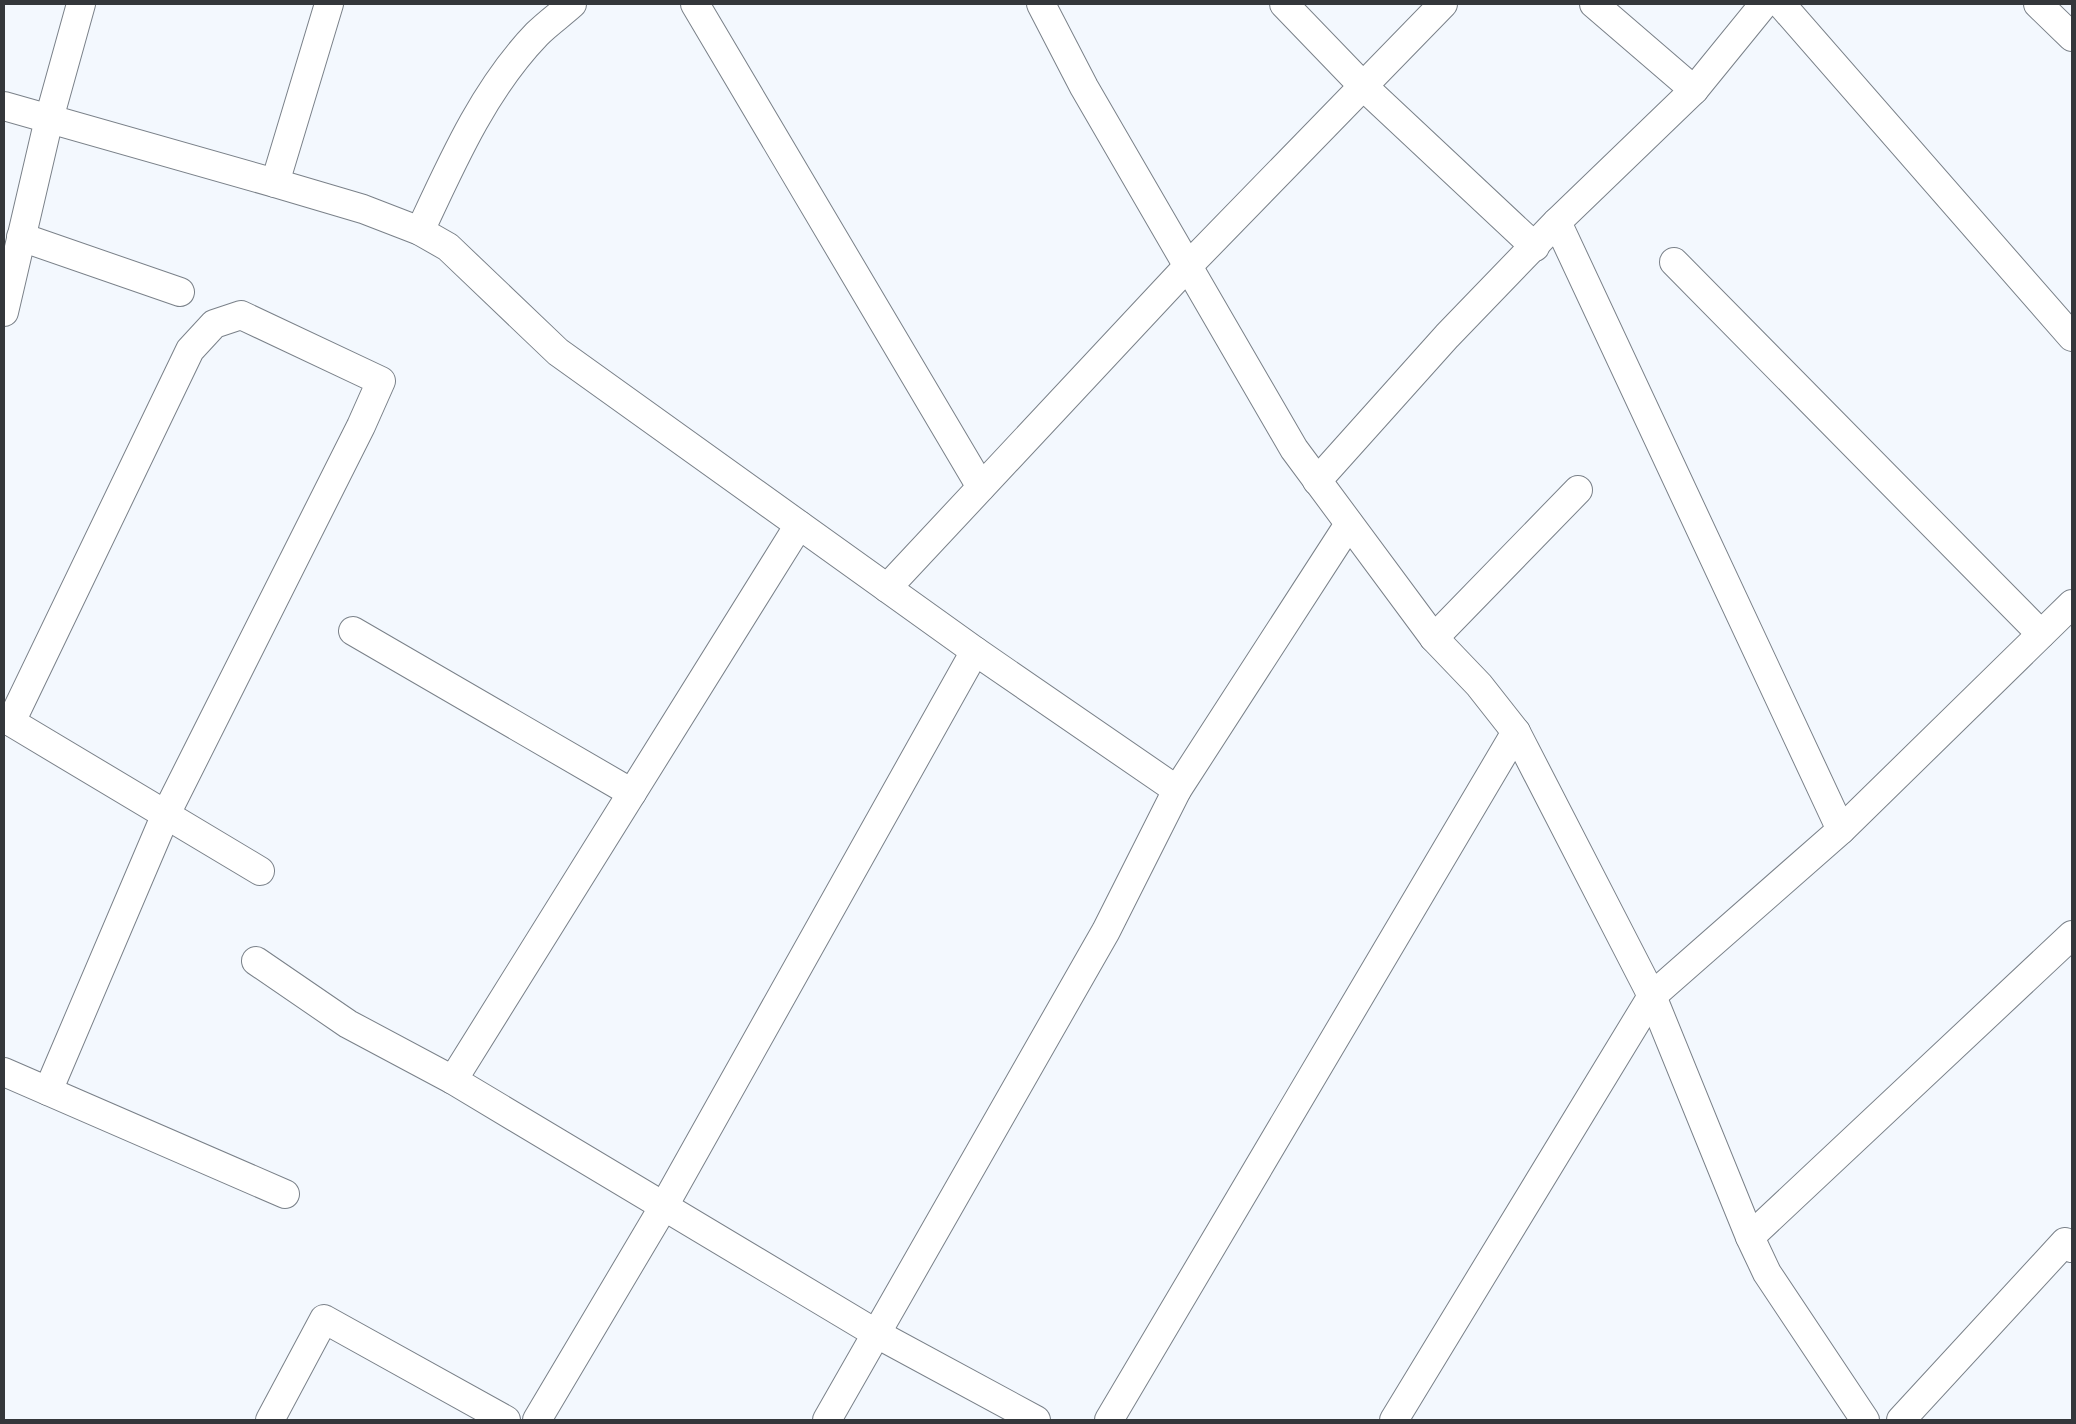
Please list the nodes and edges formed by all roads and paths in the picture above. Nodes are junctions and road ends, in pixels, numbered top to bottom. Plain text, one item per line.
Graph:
1 (80, 4) edge
2 (329, 4) edge
3 (572, 4) edge
4 (695, 4) edge
5 (1041, 4) edge
6 (1284, 4) edge
7 (1443, 4) edge
8 (1594, 4) edge
9 (1764, 4) edge
10 (1781, 4) edge
11 (2038, 4) edge
12 (2072, 37) edge
13 (1363, 86) junction
14 (1694, 90) junction
15 (4, 106) edge
16 (49, 119) junction
17 (275, 183) junction
18 (1557, 222) junction
19 (420, 231) junction
20 (21, 237) junction
21 (1535, 247) junction
22 (1674, 262) dead end
23 (1188, 266) junction
24 (180, 292) dead end
25 (4, 312) edge
26 (2072, 337) edge
27 (1317, 481) junction
28 (981, 487) junction
29 (1578, 490) dead end
30 (1349, 524) junction
31 (799, 525) junction
32 (887, 588) junction
33 (2072, 604) edge
34 (353, 631) dead end
35 (2041, 634) junction
36 (1434, 638) junction
37 (975, 651) junction
38 (8, 721) edge
39 (1516, 732) junction
40 (1177, 790) junction
41 (632, 793) junction
42 (166, 814) junction
43 (1841, 830) junction
44 (260, 871) dead end
45 (2072, 935) edge
46 (256, 961) dead end
47 (1652, 996) junction
48 (4, 1072) edge
49 (453, 1080) junction
50 (48, 1091) junction
51 (285, 1194) dead end
52 (664, 1206) junction
53 (1750, 1237) junction
54 (2072, 1248) edge
55 (877, 1334) junction
56 (270, 1420) edge
57 (506, 1420) edge
58 (537, 1420) edge
59 (828, 1420) edge
60 (1036, 1420) edge
61 (1109, 1420) edge
62 (1394, 1420) edge
63 (1865, 1420) edge
64 (1901, 1420) edge

1 - 16 street
2 - 17 street
3 - 19 street
4 - 28 street
5 - 23 street
6 - 13 street
7 - 13 street
8 - 14 street
9 - 14 street
10 - 26 street
11 - 12 street
13 - 21 street
13 - 23 street
14 - 18 street
15 - 16 street
16 - 17 street
16 - 20 street
17 - 19 street
18 - 21 street
18 - 43 street
19 - 31 street
20 - 24 street
20 - 25 street
21 - 27 street
22 - 35 street
23 - 27 street
23 - 28 street
27 - 30 street
28 - 32 street
29 - 36 street
30 - 36 street
30 - 40 street
31 - 32 street
31 - 41 street
32 - 37 street
33 - 35 street
34 - 41 street
35 - 43 street
36 - 39 street
37 - 40 street
37 - 52 street
38 - 42 street
38 - 42 street
39 - 47 street
39 - 61 street
40 - 55 street
41 - 49 street
42 - 44 street
42 - 50 street
43 - 47 street
45 - 53 street
46 - 49 street
47 - 53 street
47 - 62 street
48 - 50 street
49 - 52 street
50 - 51 street
52 - 55 street
52 - 58 street
53 - 63 street
54 - 64 street
55 - 59 street
55 - 60 street
56 - 57 street

